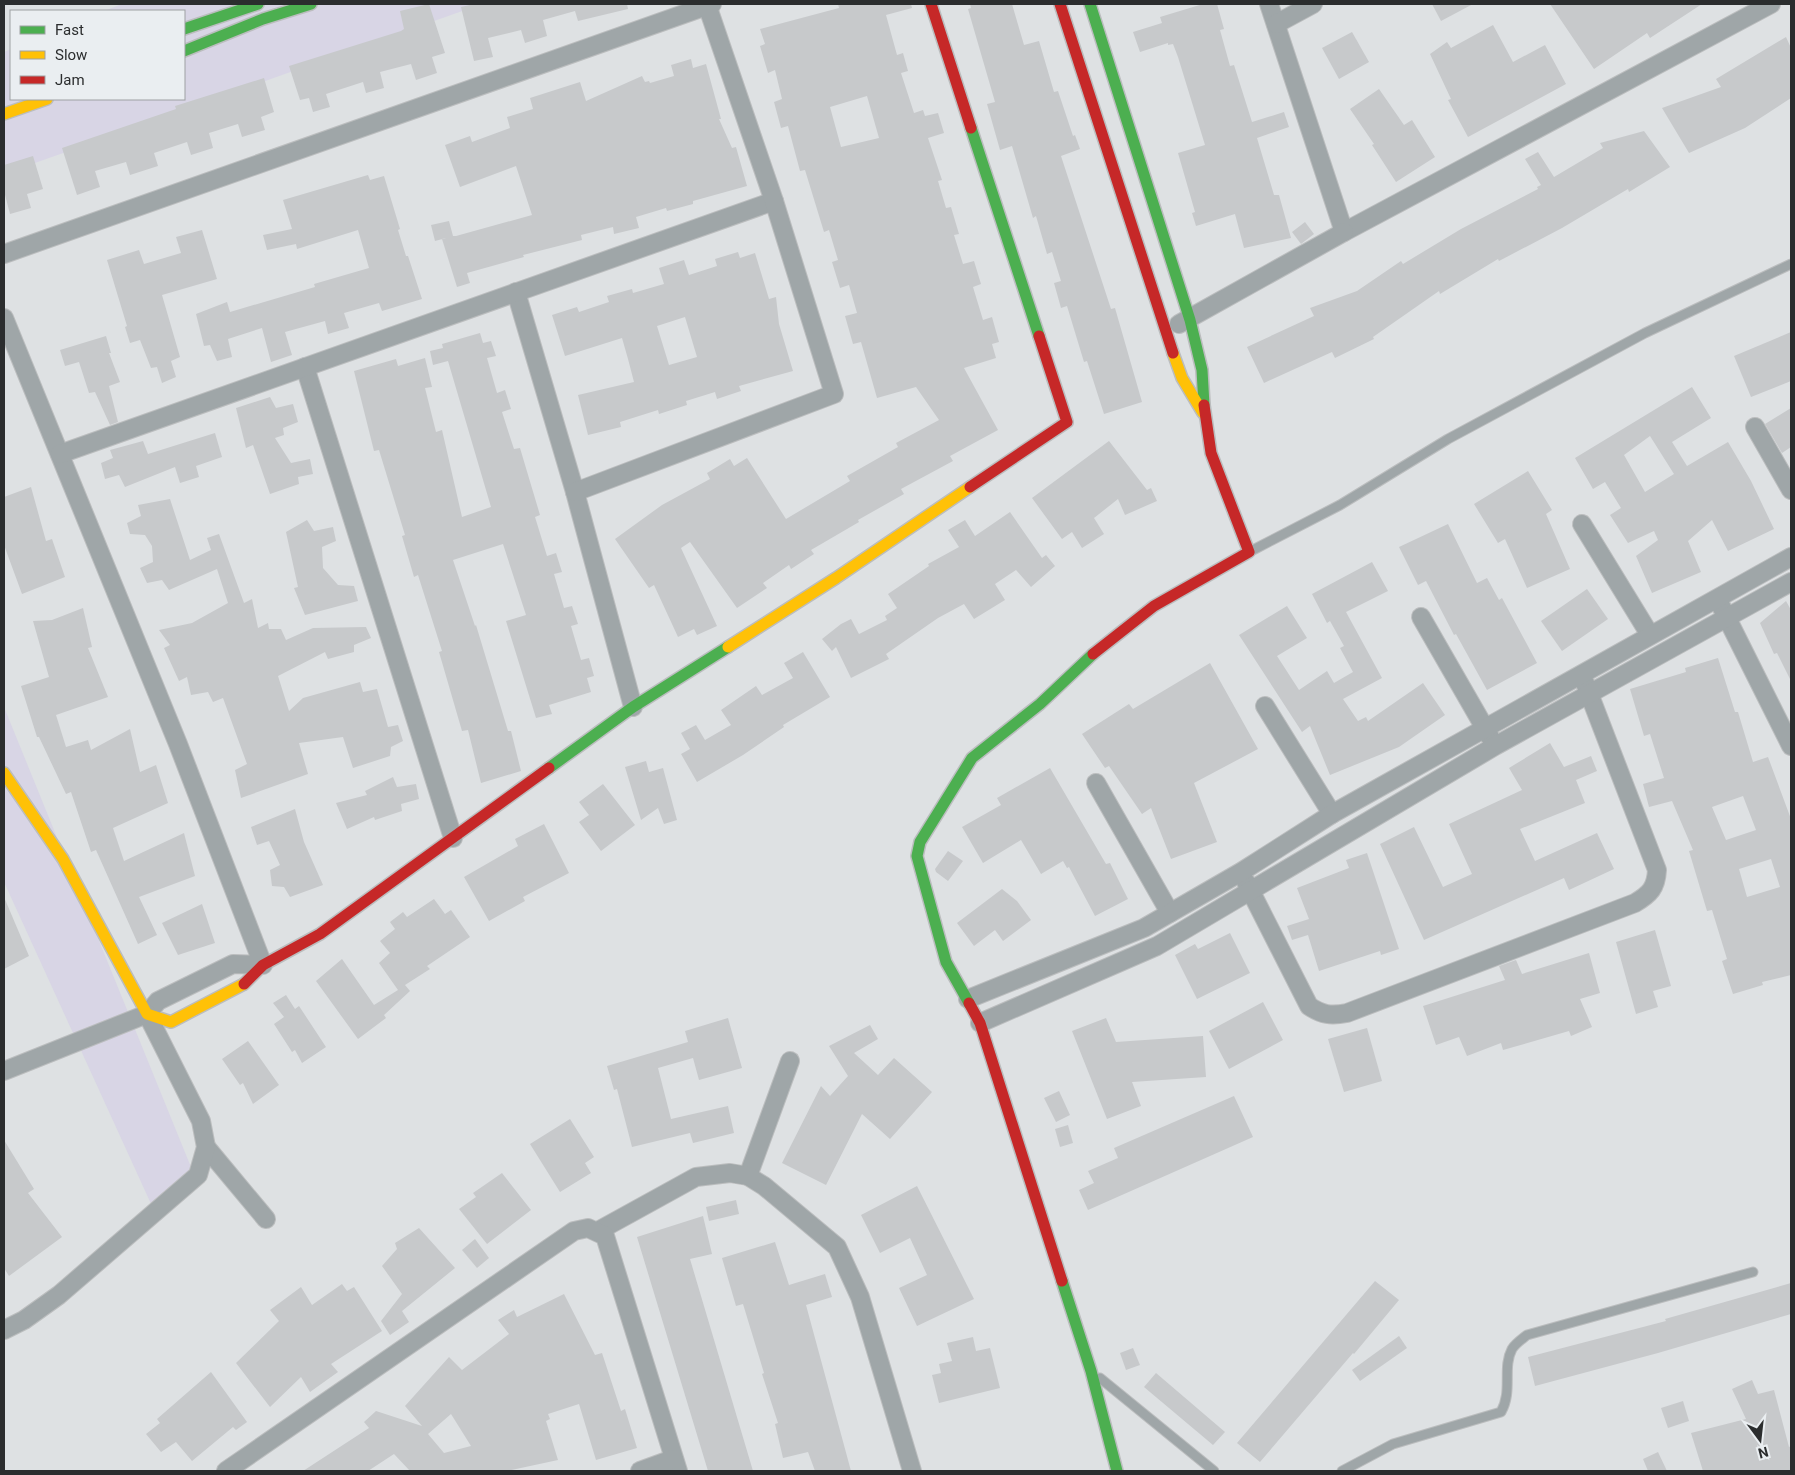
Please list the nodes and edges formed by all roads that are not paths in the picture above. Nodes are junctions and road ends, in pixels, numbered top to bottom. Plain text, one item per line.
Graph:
1 (258, 4) edge
2 (311, 4) edge
3 (709, 4) edge
4 (931, 4) edge
5 (1060, 4) edge
6 (1090, 4) edge
7 (1269, 4) edge
8 (1313, 4) edge
9 (1771, 4) edge
10 (1276, 24) junction
11 (185, 29) edge
12 (185, 51) edge
13 (44, 100) edge
14 (4, 114) edge
15 (774, 201) junction
16 (1344, 232) junction
17 (4, 254) edge
18 (1791, 264) edge
19 (516, 292) junction
20 (4, 318) edge
21 (1190, 320) junction
22 (1165, 330) junction
23 (305, 367) junction
24 (1205, 415) junction
25 (1755, 427) dead end
26 (60, 454) junction
27 (1791, 490) edge
28 (575, 492) junction
29 (1582, 524) dead end
30 (1249, 552) junction
31 (1791, 557) edge
32 (1791, 582) edge
33 (1718, 599) junction
34 (1726, 616) junction
35 (1422, 617) dead end
36 (1650, 635) junction
37 (1582, 673) junction
38 (1589, 693) junction
39 (1266, 706) dead end
40 (633, 707) junction
41 (1485, 727) junction
42 (1496, 746) junction
43 (1791, 746) edge
44 (4, 773) edge
45 (1096, 783) dead end
46 (1332, 814) junction
47 (453, 838) junction
48 (1241, 872) junction
49 (1252, 892) junction
50 (1170, 913) junction
51 (263, 965) junction
52 (968, 1000) junction
53 (146, 1014) junction
54 (980, 1023) junction
55 (790, 1061) dead end
56 (4, 1071) edge
57 (206, 1147) junction
58 (748, 1176) junction
59 (266, 1219) dead end
60 (598, 1231) junction
61 (1753, 1272) dead end
62 (4, 1330) edge
63 (1091, 1371) junction
64 (676, 1465) edge
65 (226, 1471) edge
66 (640, 1471) edge
67 (912, 1471) edge
68 (1117, 1471) edge
69 (1214, 1471) edge
70 (1342, 1471) edge

1 - 11 street
2 - 12 street
3 - 15 street
3 - 17 street
4 - 40 street
5 - 22 street
6 - 21 street
7 - 10 street
8 - 10 street
9 - 16 street
10 - 16 street
13 - 14 street
15 - 19 street
15 - 28 street
16 - 21 street
18 - 30 lane
19 - 23 street
19 - 28 street
20 - 26 street
21 - 22 street
21 - 24 street
22 - 24 street
23 - 26 street
23 - 47 street
24 - 30 street
25 - 27 street
26 - 51 street
28 - 40 street
29 - 36 street
30 - 52 street
31 - 33 street
32 - 34 street
33 - 34 street
33 - 36 street
34 - 38 street
34 - 43 street
35 - 41 street
36 - 37 street
37 - 38 street
37 - 41 street
38 - 42 street
38 - 49 street
39 - 46 street
40 - 47 street
41 - 42 street
41 - 46 street
42 - 49 street
44 - 53 street
45 - 50 street
46 - 48 street
47 - 51 street
48 - 49 street
48 - 50 street
49 - 54 street
50 - 52 street
51 - 53 street
51 - 53 street
52 - 54 street
53 - 56 street
53 - 57 street
54 - 63 street
55 - 58 street
57 - 59 street
57 - 62 street
58 - 60 street
58 - 67 street
60 - 64 street
60 - 65 street
61 - 70 lane
63 - 68 street
63 - 69 lane
64 - 66 street

